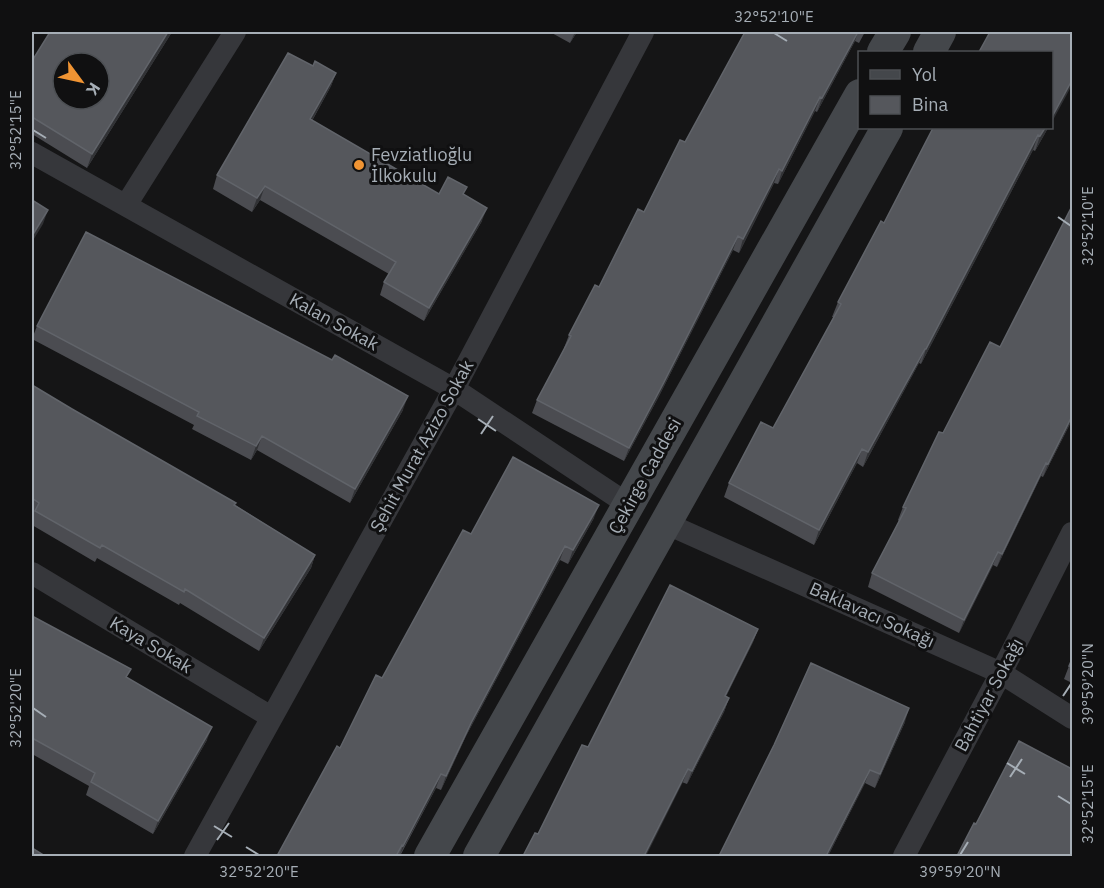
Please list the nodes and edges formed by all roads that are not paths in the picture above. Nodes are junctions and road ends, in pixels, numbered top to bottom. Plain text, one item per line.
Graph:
1 (235, 32) edge
2 (643, 32) edge
3 (895, 32) edge
4 (940, 32) edge
5 (884, 51) edge
6 (930, 51) edge
7 (858, 99) edge
8 (886, 129) edge
9 (32, 153) edge
10 (126, 205) junction
11 (454, 389) junction
12 (629, 505) junction
13 (665, 523) junction
14 (1072, 533) edge
15 (32, 573) edge
16 (1001, 673) junction
17 (271, 717) junction
18 (1072, 718) edge
19 (195, 856) edge
20 (430, 856) edge
21 (479, 856) edge
22 (904, 856) edge

1 - 10 street
2 - 11 street, Şehit Murat Azizo Sokak
3 - 5 main road
4 - 6 main road
7 - 12 main road, Çekirge Caddesi
8 - 13 main road
9 - 10 street, Kalan Sokak
10 - 11 street, Kalan Sokak
11 - 12 street, Kalan Sokak
11 - 17 street, Şehit Murat Azizo Sokak
12 - 20 main road, Çekirge Caddesi
13 - 16 street, Baklavacı Sokağı
13 - 21 main road
14 - 16 street, Bahtiyar Sokağı
15 - 17 street, Kaya Sokak
16 - 18 street, Baklavacı Sokağı
16 - 22 street, Bahtiyar Sokağı
17 - 19 street, Şehit Murat Azizo Sokak

